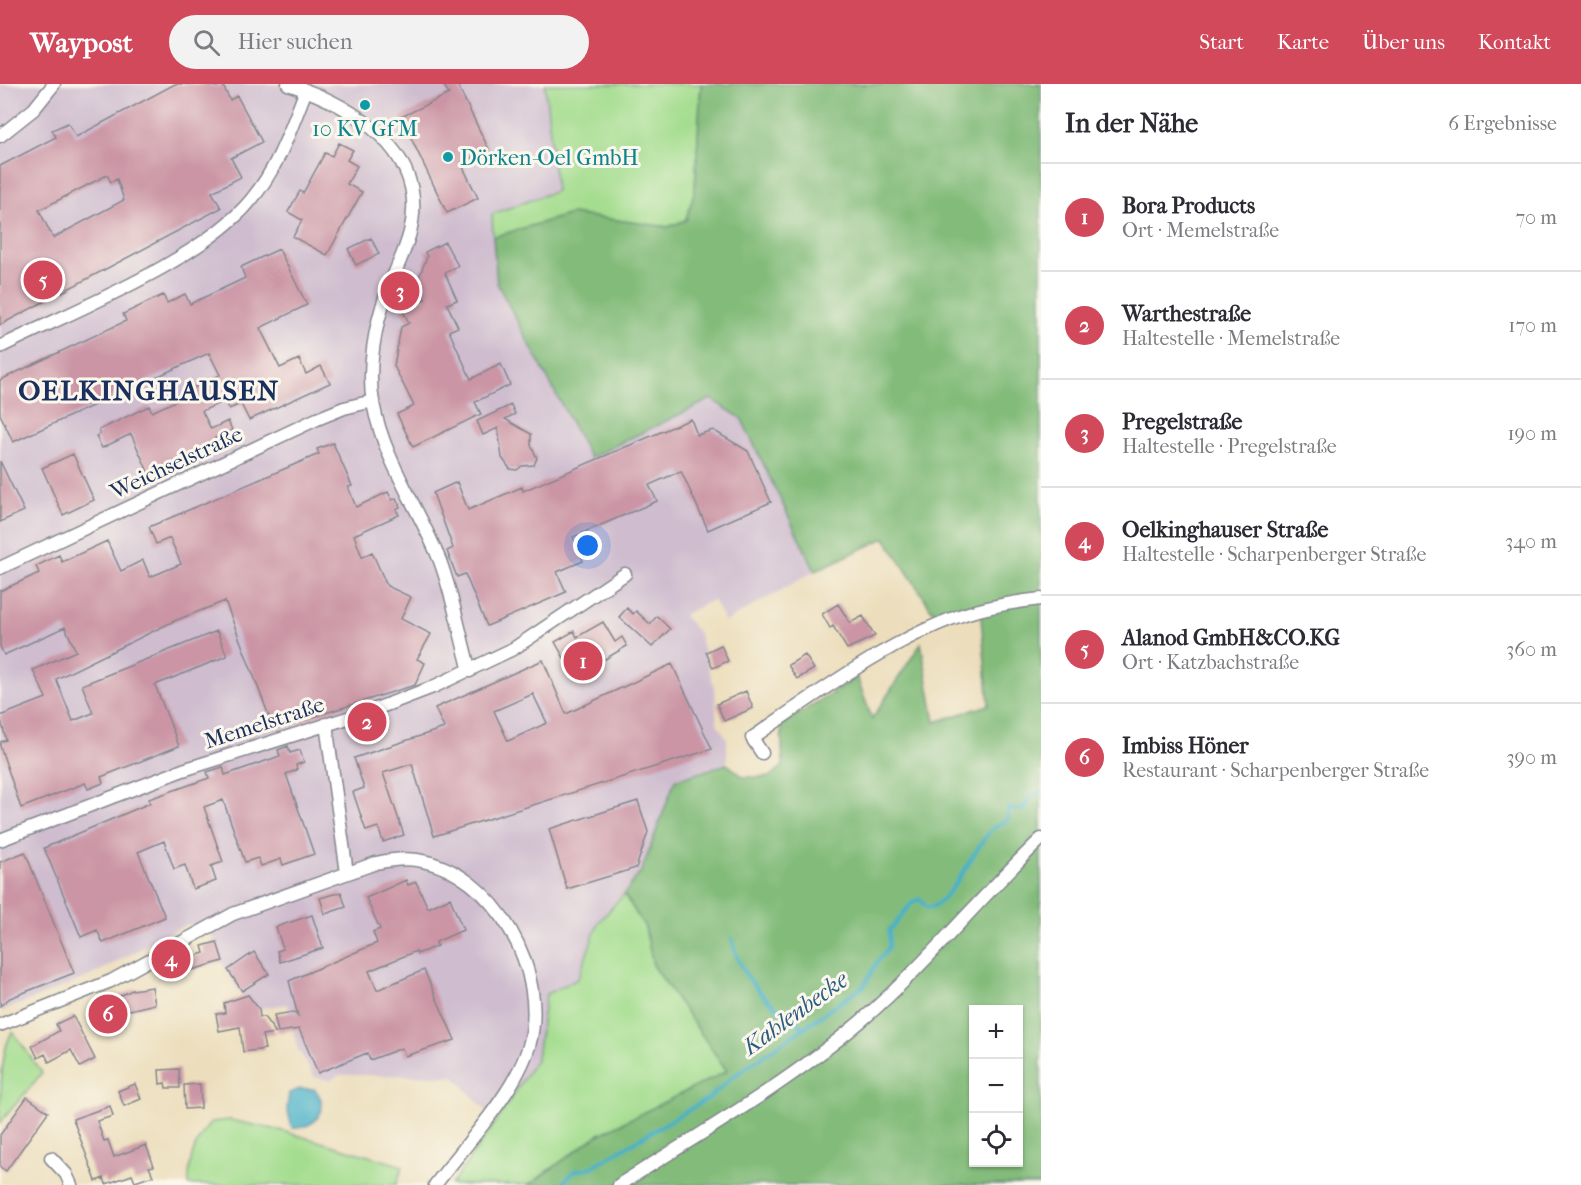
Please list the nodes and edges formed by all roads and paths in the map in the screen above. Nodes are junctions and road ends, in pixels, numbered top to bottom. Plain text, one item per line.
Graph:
1 (54, 84) edge
2 (288, 84) edge
3 (306, 90) junction
4 (0, 136) edge
5 (0, 347) edge
6 (373, 401) junction
7 (0, 568) edge
8 (625, 574) dead end
9 (1041, 599) edge
10 (470, 671) junction
11 (326, 724) junction
12 (762, 753) dead end
13 (1041, 839) edge
14 (0, 840) edge
15 (347, 873) junction
16 (0, 1025) edge
17 (51, 1158) dead end
18 (71, 1185) edge
19 (435, 1185) edge
20 (619, 1185) edge

1 - 4 street
2 - 3 street
3 - 5 street
3 - 6 street
6 - 7 street, Weichselstraße
6 - 10 street
8 - 10 street, Memelstraße
9 - 12 street
10 - 11 street, Memelstraße
11 - 14 street, Memelstraße
11 - 15 street
13 - 20 street
15 - 16 street
15 - 19 street
17 - 18 street

